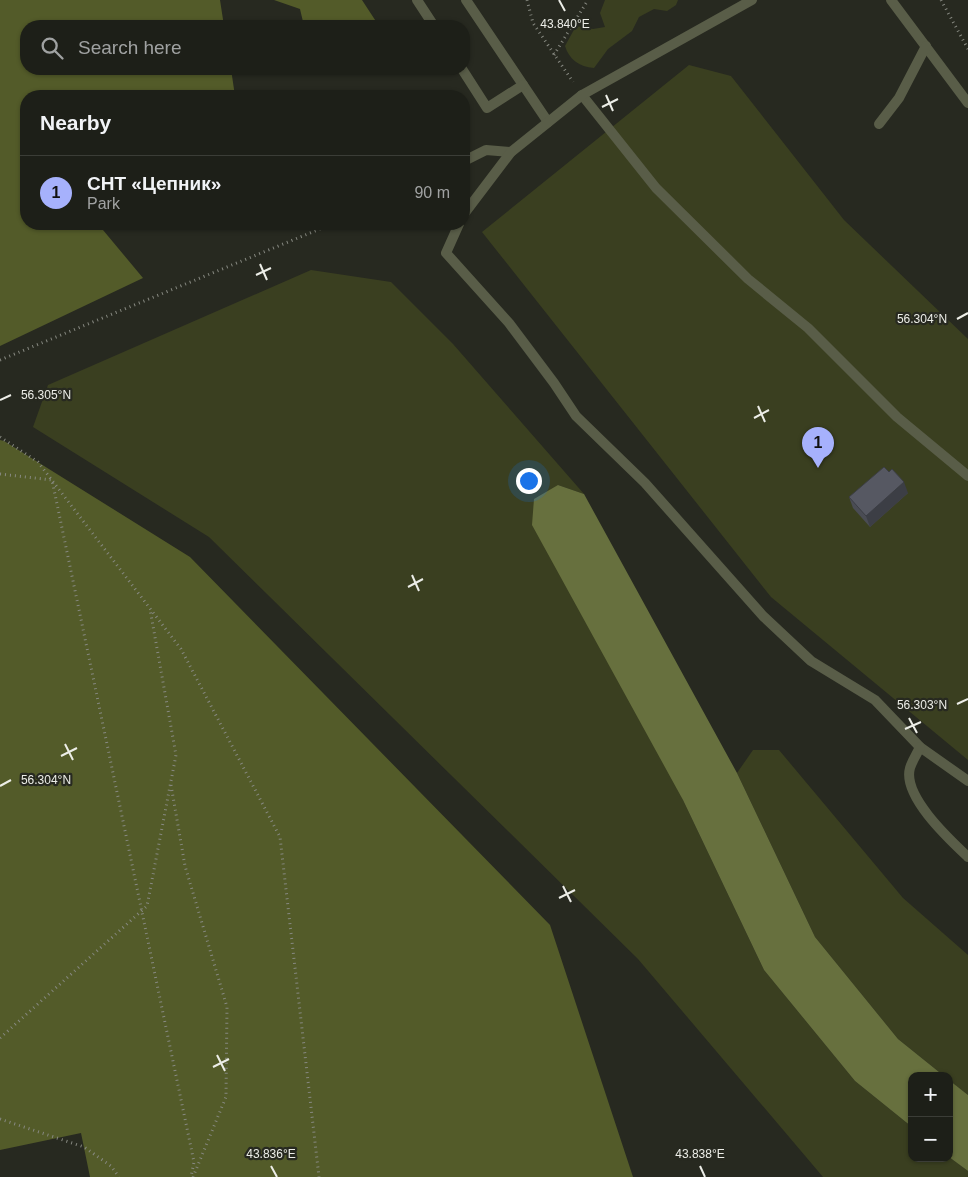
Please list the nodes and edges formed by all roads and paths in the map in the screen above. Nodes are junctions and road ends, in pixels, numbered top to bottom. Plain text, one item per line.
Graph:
1 (417, 0) edge
2 (466, 0) edge
3 (528, 0) edge
4 (588, 0) edge
5 (752, 0) edge
6 (891, 0) edge
7 (941, 0) edge
8 (430, 20) edge
9 (926, 46) junction
10 (968, 49) edge
11 (554, 55) junction
12 (466, 75) edge
13 (523, 85) junction
14 (582, 95) junction
15 (968, 103) edge
16 (548, 122) junction
17 (879, 124) dead end
18 (511, 152) junction
19 (470, 158) edge
20 (470, 206) edge
21 (317, 230) edge
22 (456, 230) edge
23 (0, 360) edge
24 (0, 438) edge
25 (0, 474) edge
26 (968, 476) edge
27 (52, 480) junction
28 (150, 608) junction
29 (920, 747) junction
30 (968, 781) edge
31 (171, 782) junction
32 (968, 857) edge
33 (0, 1038) edge
34 (0, 1119) edge
35 (119, 1177) edge
36 (192, 1177) edge
37 (319, 1177) edge

1 - 8 lane
2 - 13 lane
3 - 11 path
4 - 11 path
5 - 14 lane
6 - 9 lane
7 - 10 path
9 - 15 lane
9 - 17 lane
11 - 14 path
12 - 13 lane
13 - 16 lane
14 - 16 lane
14 - 26 lane
16 - 18 lane
18 - 19 lane
18 - 20 lane
21 - 23 path
22 - 29 lane
24 - 27 path
25 - 27 path
27 - 28 path
27 - 36 path
28 - 31 path
28 - 37 path
29 - 30 lane
29 - 32 lane
31 - 33 path
31 - 36 path
34 - 35 path

